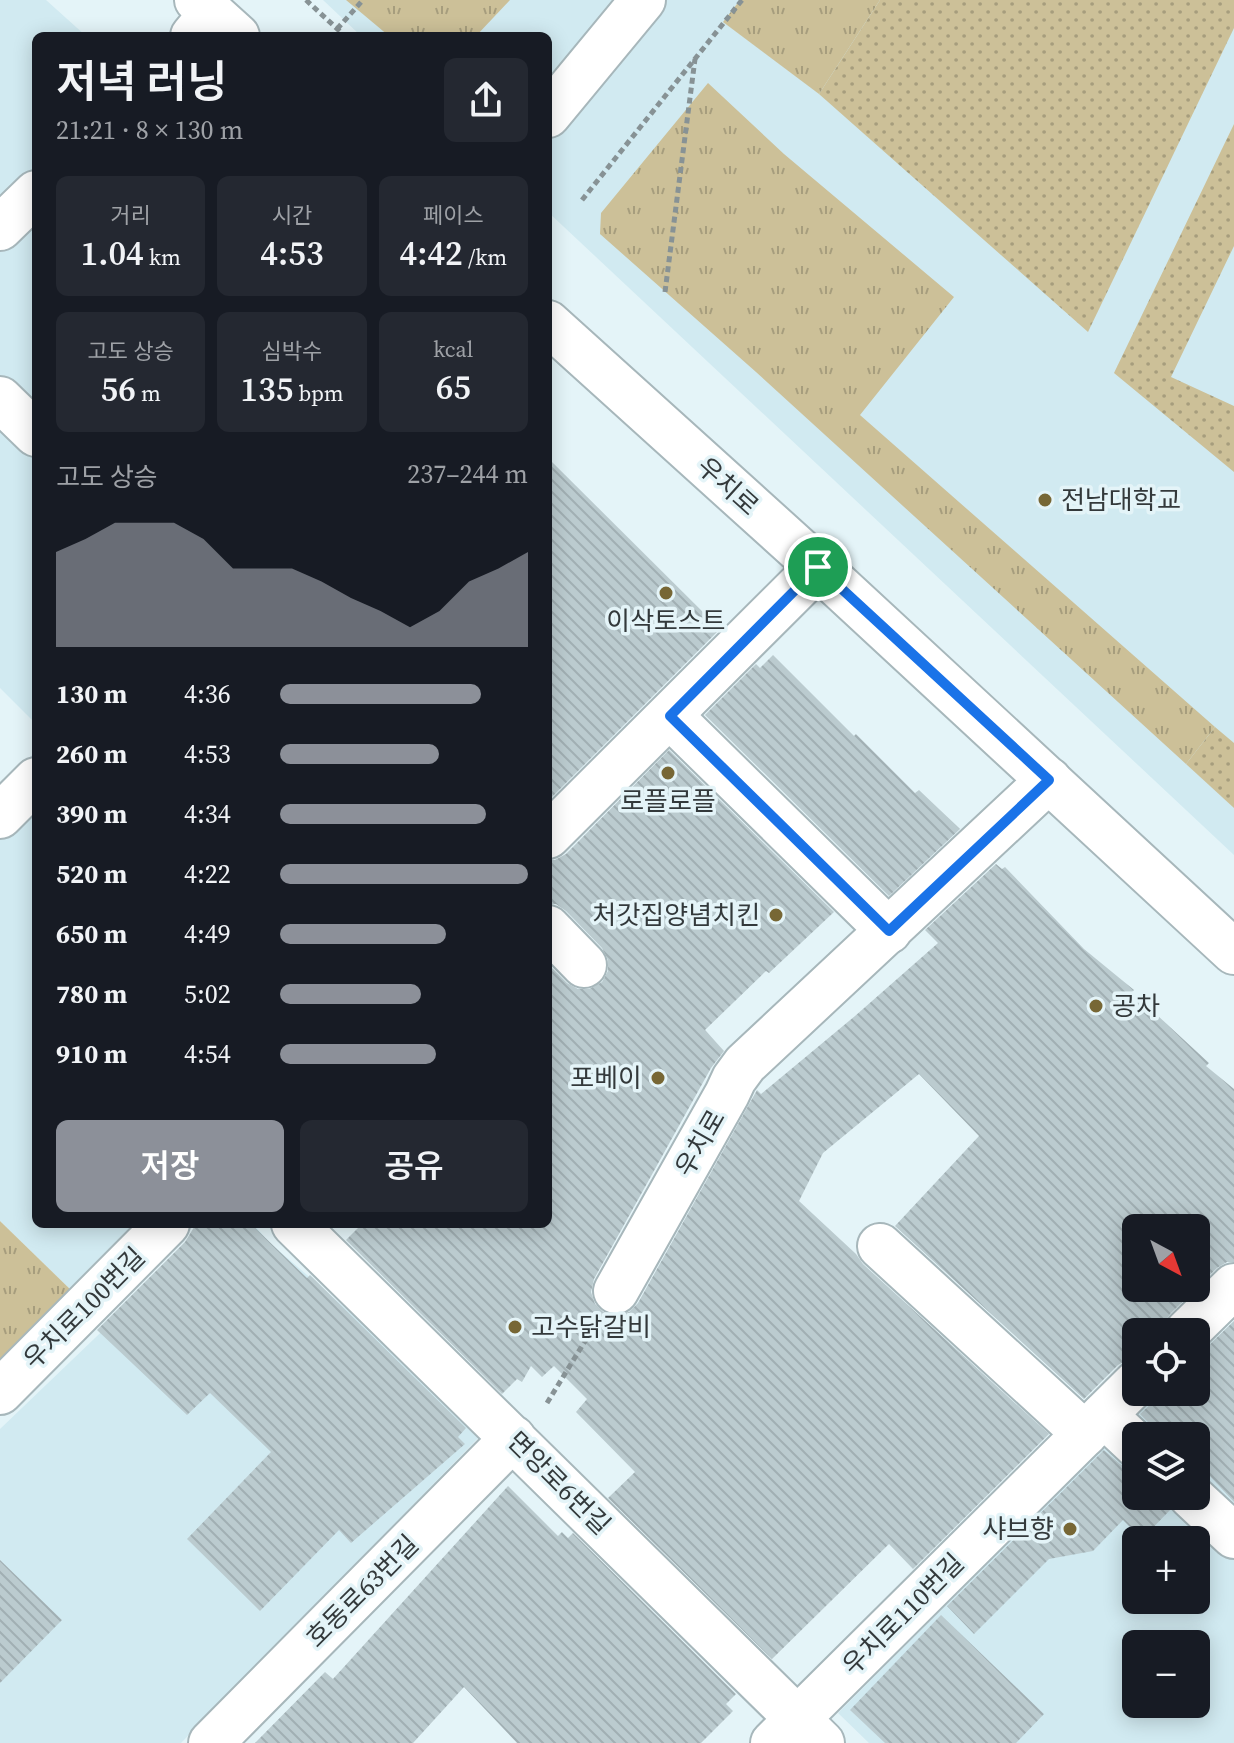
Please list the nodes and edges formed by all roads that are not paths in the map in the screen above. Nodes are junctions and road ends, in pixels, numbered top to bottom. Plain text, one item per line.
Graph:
1 (643, 0) edge
2 (552, 110) edge
3 (32, 197) edge
4 (0, 228) edge
5 (552, 327) edge
6 (0, 399) edge
7 (32, 430) edge
8 (818, 567) junction
9 (670, 716) junction
10 (1049, 780) junction
11 (32, 784) edge
12 (0, 816) edge
13 (552, 832) edge
14 (889, 931) junction
15 (552, 932) edge
16 (1234, 952) edge
17 (584, 965) dead end
18 (163, 1228) edge
19 (298, 1228) edge
20 (880, 1246) dead end
21 (1234, 1286) edge
22 (616, 1291) road end
23 (1201, 1318) edge
24 (0, 1392) edge
25 (1122, 1397) edge
26 (1094, 1424) junction
27 (1122, 1438) edge
28 (517, 1442) junction
29 (1206, 1510) edge
30 (1234, 1536) edge
31 (798, 1735) edge
32 (211, 1743) edge

1 - 2 main road
3 - 4 main road
5 - 8 main road, 우치로
6 - 7 main road
8 - 9 main road
8 - 10 main road, 우치로
9 - 13 main road
9 - 14 main road
10 - 14 main road, 우치로
10 - 16 main road, 우치로
11 - 12 main road
14 - 22 main road, 우치로
15 - 17 main road
18 - 24 main road, 우치로100번길
19 - 28 main road, 면앙로6번길
20 - 26 main road
21 - 23 main road
25 - 26 main road, 우치로110번길
26 - 27 main road
26 - 31 main road, 우치로110번길
28 - 31 main road, 면앙로6번길
28 - 32 main road, 호동로63번길
29 - 30 main road

